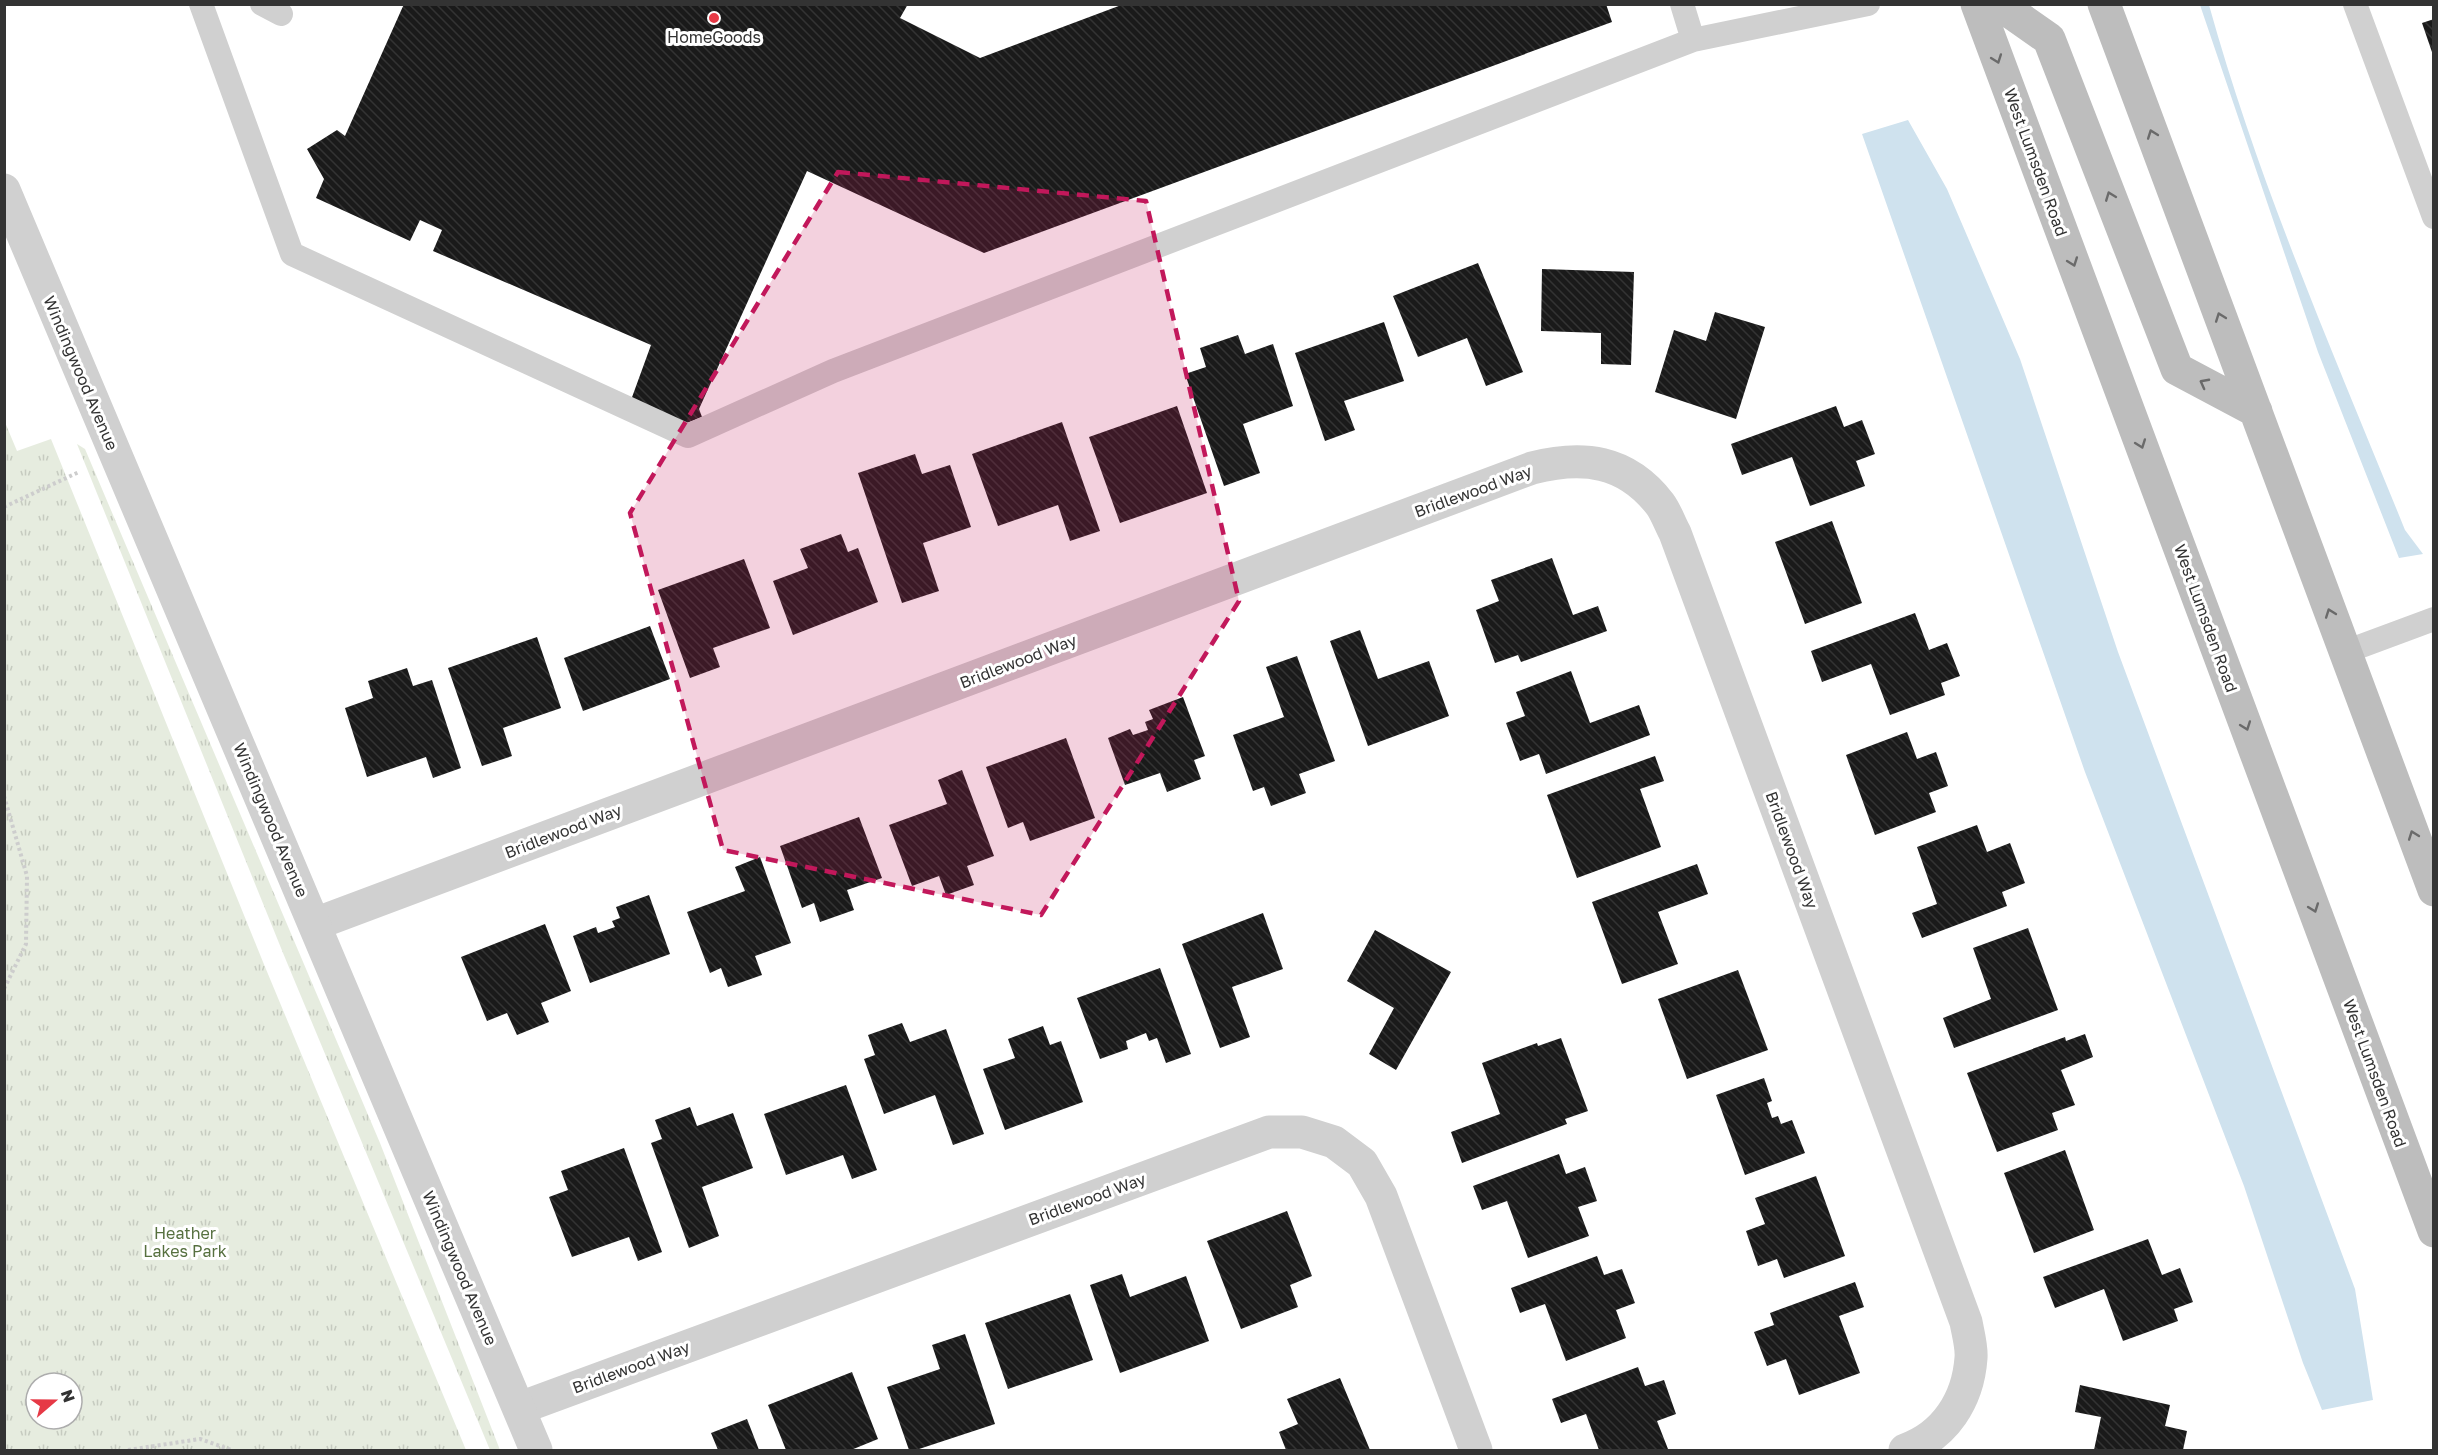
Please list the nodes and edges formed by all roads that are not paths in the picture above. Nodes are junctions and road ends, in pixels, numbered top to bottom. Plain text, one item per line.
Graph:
1 (201, 4) edge
2 (1682, 4) edge
3 (1868, 4) edge
4 (1977, 4) edge
5 (1999, 4) edge
6 (2104, 4) edge
7 (2355, 4) edge
8 (1694, 40) junction
9 (4, 190) edge
10 (2433, 217) edge
11 (2256, 411) junction
12 (2433, 619) edge
13 (2345, 652) junction
14 (2433, 890) edge
15 (315, 924) junction
16 (2433, 1231) edge
17 (520, 1408) junction
18 (536, 1450) edge
19 (1476, 1450) edge
20 (1905, 1450) edge

1 - 8 lane
2 - 8 lane
3 - 8 lane
4 -> 16 main road, West Lumsden Road
11 -> 5 main road
11 -> 6 main road
7 - 10 lane
9 - 15 street, Windingwood Avenue
13 -> 11 main road
12 - 13 lane
14 -> 13 main road
15 - 17 street, Windingwood Avenue
15 - 20 street, Bridlewood Way
17 - 18 street, Windingwood Avenue
17 - 19 street, Bridlewood Way

